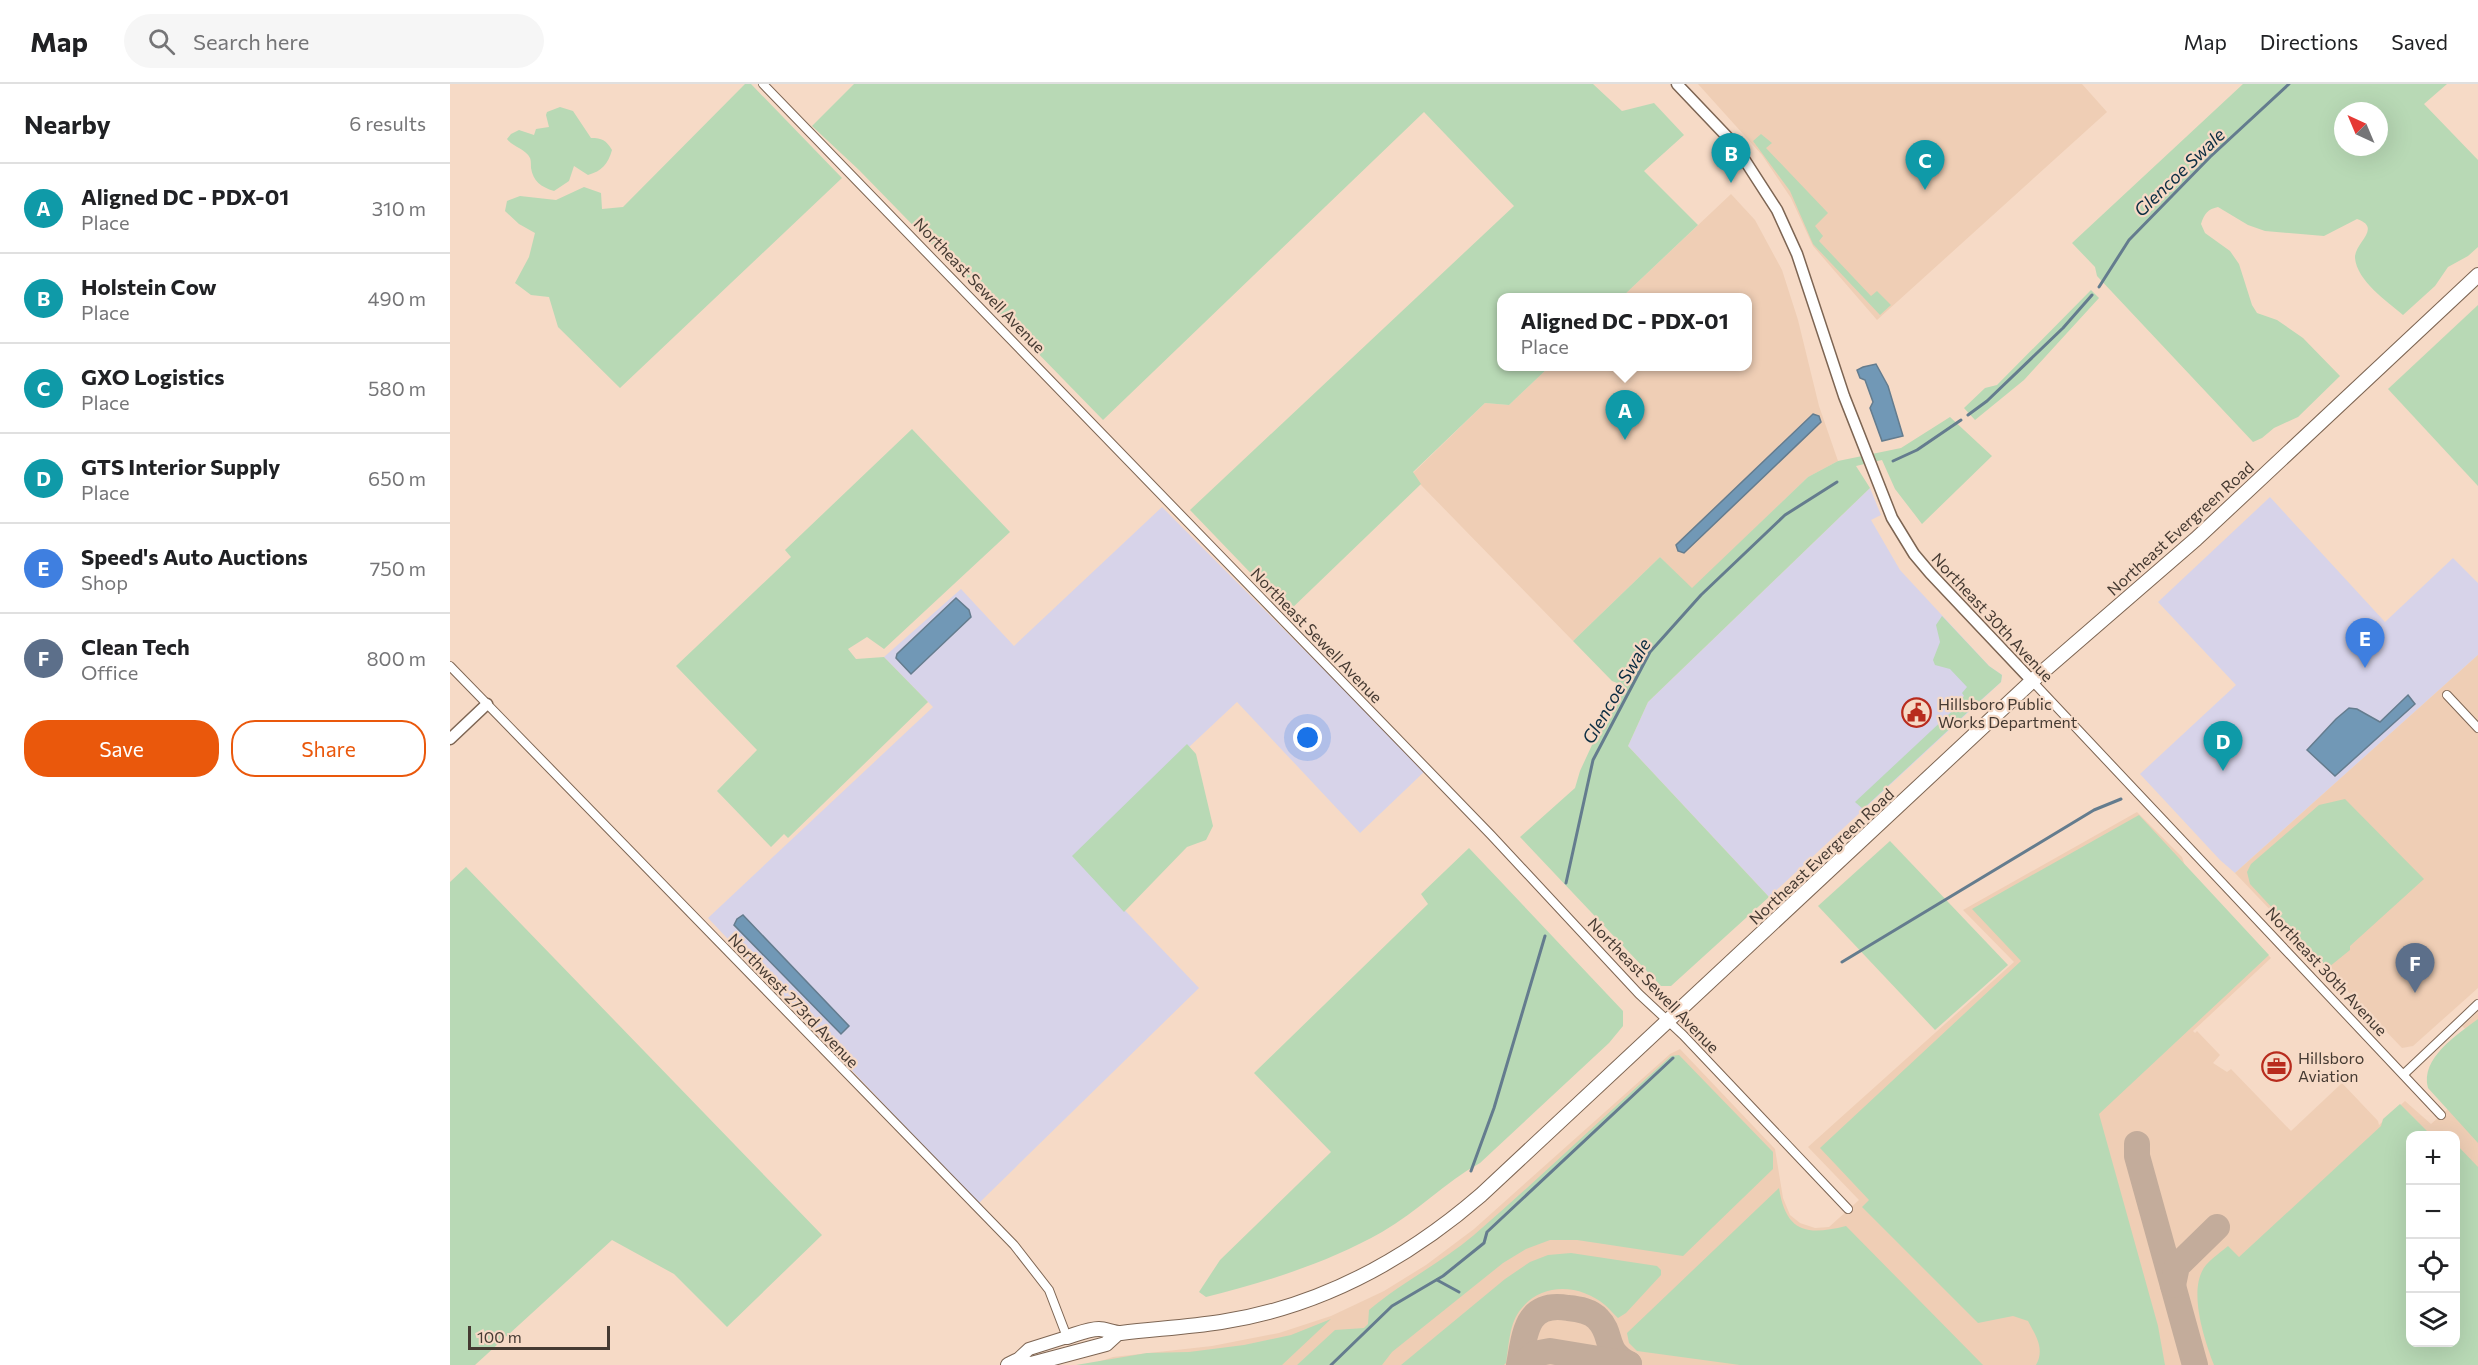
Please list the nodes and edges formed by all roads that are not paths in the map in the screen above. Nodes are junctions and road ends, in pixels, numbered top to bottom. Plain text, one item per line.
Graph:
1 (763, 84) edge
2 (1677, 84) edge
3 (2478, 275) edge
4 (450, 666) edge
5 (2032, 681) junction
6 (2447, 695) dead end
7 (487, 704) junction
8 (2478, 728) edge
9 (450, 739) edge
10 (2478, 1004) edge
11 (1667, 1021) junction
12 (2404, 1074) junction
13 (2441, 1115) dead end
14 (1848, 1209) dead end
15 (1118, 1333) junction
16 (1068, 1337) junction
17 (1012, 1363) edge

1 - 11 street, Northeast Sewell Avenue
2 - 5 street, Northeast 30th Avenue
3 - 5 main road, Northeast Evergreen Road
4 - 7 street, Northwest 273rd Avenue
5 - 11 main road, Northeast Evergreen Road
5 - 12 street, Northeast 30th Avenue
6 - 8 street
7 - 9 street
7 - 16 street, Northwest 273rd Avenue
10 - 12 street
11 - 14 street, Northeast Sewell Avenue
11 - 15 main road, Northeast Evergreen Road
12 - 13 street, Northeast 30th Avenue
15 - 16 main road, Northeast Evergreen Road
15 - 17 main road, Northeast Evergreen Road
16 - 17 main road, Northeast Evergreen Road

